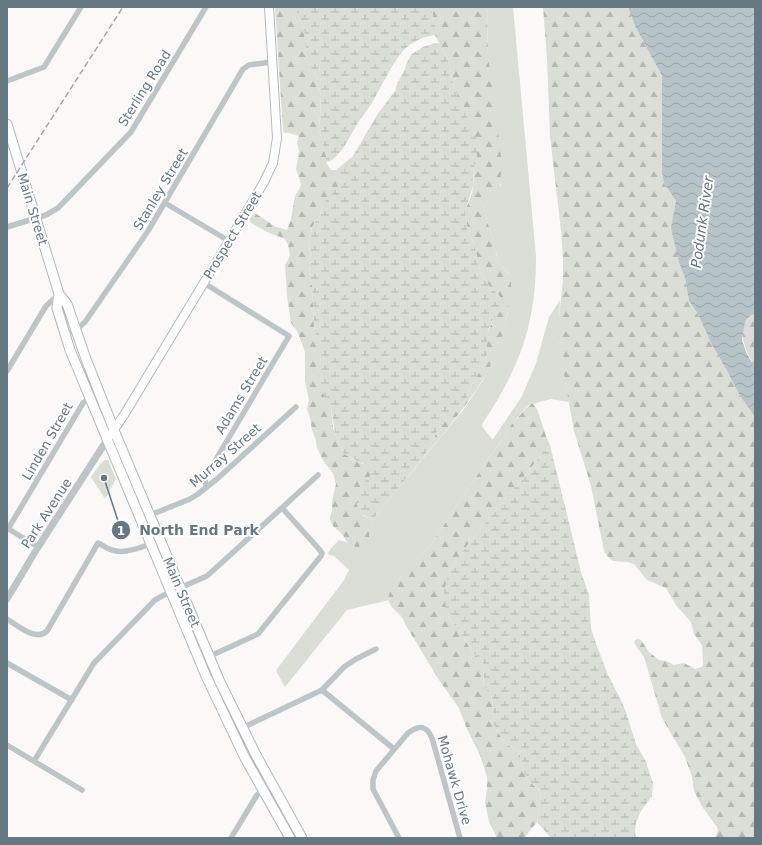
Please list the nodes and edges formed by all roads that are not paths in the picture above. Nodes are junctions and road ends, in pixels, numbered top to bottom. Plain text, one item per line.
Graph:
1 (81, 7) edge
2 (206, 7) edge
3 (269, 7) edge
4 (272, 62) junction
5 (7, 81) edge
6 (7, 124) edge
7 (164, 203) junction
8 (36, 218) junction
9 (7, 227) edge
10 (229, 241) junction
11 (204, 283) junction
12 (59, 294) junction
13 (76, 330) junction
14 (65, 335) junction
15 (7, 371) edge
16 (99, 393) junction
17 (90, 397) junction
18 (296, 407) dead end
19 (114, 431) junction
20 (107, 440) junction
21 (318, 475) dead end
22 (206, 488) junction
23 (282, 508) junction
24 (149, 516) junction
25 (140, 520) junction
26 (8, 528) edge
27 (150, 544) junction
28 (38, 547) junction
29 (180, 588) junction
30 (170, 592) junction
31 (7, 599) edge
32 (7, 619) edge
33 (376, 649) dead end
34 (209, 656) junction
35 (199, 661) junction
36 (7, 663) edge
37 (322, 690) junction
38 (72, 700) junction
39 (242, 728) junction
40 (7, 745) edge
41 (394, 749) junction
42 (34, 761) junction
43 (271, 785) junction
44 (82, 790) dead end
45 (263, 790) junction
46 (299, 837) edge
47 (231, 838) edge
48 (290, 838) edge
49 (399, 838) edge
50 (460, 838) edge

1 - 5 street
2 - 8 street, Sterling Road
3 - 4 main road, Prospect Street
4 - 7 street, Stanley Street
4 - 10 main road, Prospect Street
6 - 8 highway, Main Street
7 - 10 street
7 - 13 street, Stanley Street
8 - 9 street, Sterling Road
8 - 12 highway, Main Street
10 - 11 main road, Prospect Street
11 - 19 main road, Prospect Street
11 - 22 street, Adams Street
12 - 13 highway, Main Street
12 - 14 highway, Main Street
12 - 15 street
13 - 14 street, Stanley Street
13 - 16 highway, Main Street
14 - 17 highway, Main Street
16 - 17 street, Linden Street
16 - 19 highway, Main Street
17 - 20 highway, Main Street
17 - 26 street, Linden Street
18 - 22 street, Murray Street
19 - 20 main road, Prospect Street
19 - 24 highway, Main Street
20 - 25 highway, Main Street
20 - 28 street, Park Avenue
21 - 23 street
22 - 24 street, Murray Street
23 - 29 street
23 - 34 street
24 - 25 street, Murray Street
24 - 29 highway, Main Street
25 - 27 highway, Main Street
26 - 28 street
27 - 30 highway, Main Street
27 - 32 street
28 - 31 street, Park Avenue
29 - 30 street
29 - 34 highway, Main Street
30 - 35 highway, Main Street
30 - 38 street
33 - 37 street
34 - 35 street
34 - 39 highway, Main Street
35 - 45 highway, Main Street
36 - 38 street
37 - 39 street
37 - 41 street
38 - 42 street
39 - 43 highway, Main Street
40 - 42 street
41 - 49 street, Mohawk Drive
41 - 50 street, Mohawk Drive
42 - 44 street
43 - 45 street
43 - 46 highway, Main Street
45 - 47 street
45 - 48 highway, Main Street

